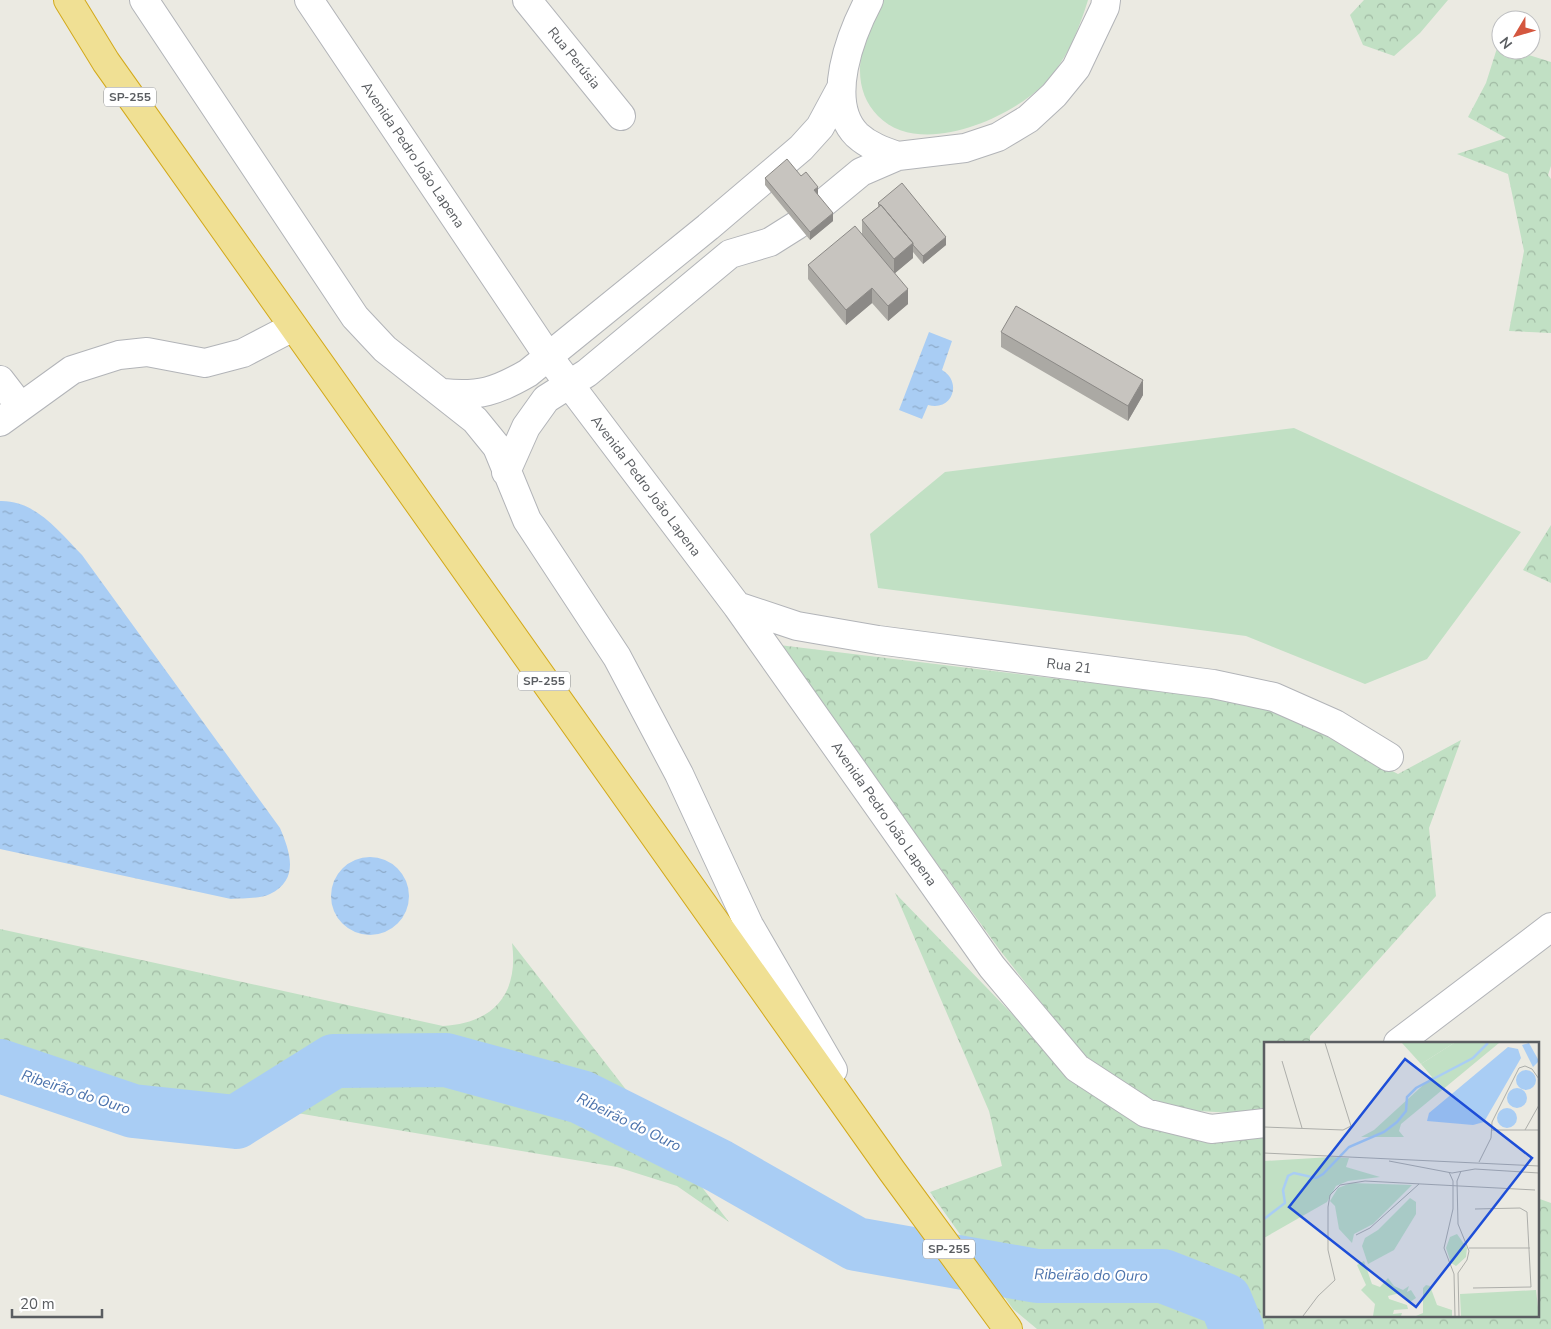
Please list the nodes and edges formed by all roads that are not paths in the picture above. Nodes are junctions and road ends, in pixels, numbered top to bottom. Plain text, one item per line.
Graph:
1 (68, 0) edge
2 (144, 0) edge
3 (309, 0) edge
4 (527, 0) edge
5 (870, 0) edge
6 (1106, 0) edge
7 (841, 88) junction
8 (621, 116) dead end
9 (898, 156) junction
10 (708, 227) junction
11 (730, 254) junction
12 (293, 328) junction
13 (548, 356) junction
14 (0, 380) edge
15 (569, 384) junction
16 (443, 393) junction
17 (10, 414) edge
18 (506, 472) junction
19 (737, 606) junction
20 (1389, 757) dead end
21 (1551, 927) edge
22 (1399, 1042) edge
23 (1264, 1123) edge
24 (892, 1171) junction
25 (1008, 1329) edge

1 - 12 highway, SP-255
2 - 16 street
3 - 13 street, Avenida Pedro João Lapena
4 - 8 street, Rua Perúsia
5 - 7 street
6 - 9 street
7 - 9 street
7 - 10 street
9 - 11 street
10 - 11 street
10 - 13 street
11 - 15 street
12 - 17 street
12 - 24 highway, SP-255
13 - 15 street, Avenida Pedro João Lapena
13 - 16 street
14 - 17 street
15 - 18 street
15 - 19 street, Avenida Pedro João Lapena
16 - 18 street
18 - 24 street
19 - 20 street, Rua 21
19 - 23 street, Avenida Pedro João Lapena
21 - 22 street
24 - 25 highway, SP-255

